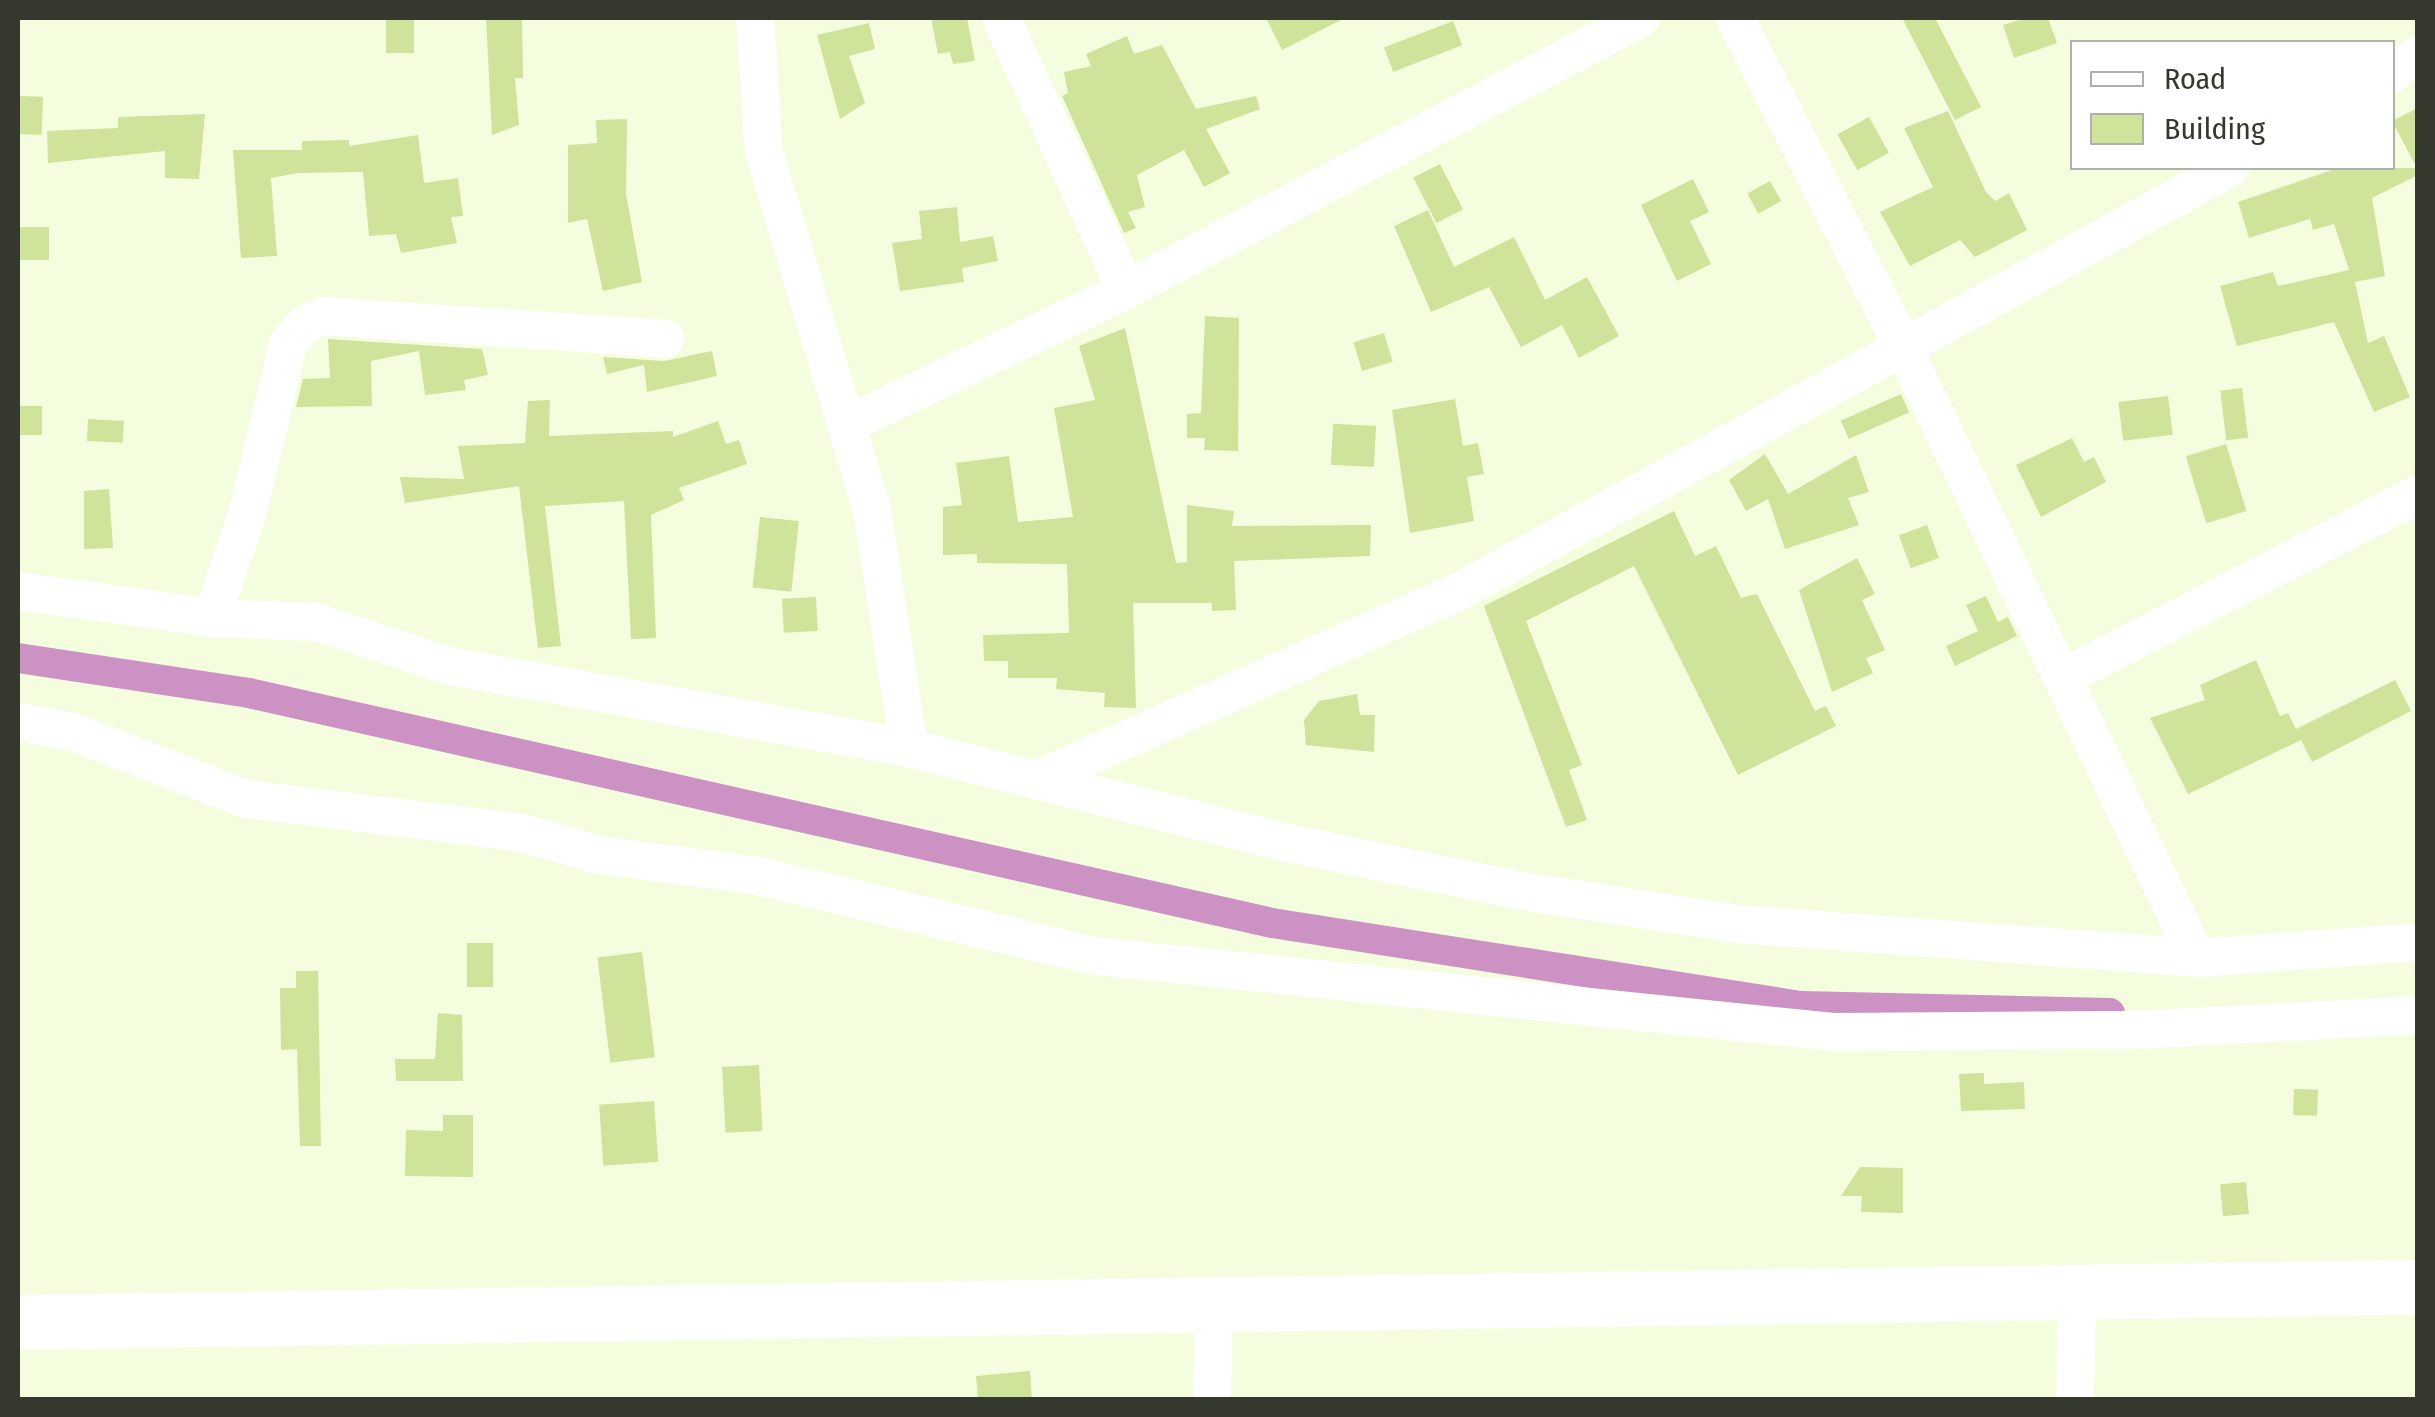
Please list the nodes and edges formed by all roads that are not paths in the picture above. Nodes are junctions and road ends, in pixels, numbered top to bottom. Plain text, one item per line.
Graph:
1 (756, 18) edge
2 (1002, 18) edge
3 (1641, 18) edge
4 (1734, 18) edge
5 (2418, 55) edge
6 (2395, 72) edge
7 (2226, 170) edge
8 (1126, 290) junction
9 (666, 338) dead end
10 (1903, 347) junction
11 (850, 423) junction
12 (2418, 494) edge
13 (18, 591) edge
14 (212, 618) junction
15 (2064, 677) junction
16 (18, 722) edge
17 (910, 748) junction
18 (1042, 777) junction
19 (2418, 942) edge
20 (2197, 958) junction
21 (2418, 1015) edge
22 (2418, 1287) edge
23 (2077, 1291) junction
24 (1214, 1304) junction
25 (18, 1322) edge
26 (1212, 1400) edge
27 (2076, 1400) edge

1 - 11 street
2 - 8 street
3 - 8 street
4 - 10 street
5 - 6 street
7 - 10 street
8 - 11 street
9 - 14 street
10 - 15 street
10 - 18 street
11 - 17 street
12 - 15 street
13 - 14 street
14 - 17 street
15 - 20 street
16 - 21 street
17 - 18 street
18 - 20 street
19 - 20 street
22 - 23 highway
23 - 24 highway
23 - 27 street
24 - 25 highway
24 - 26 street

